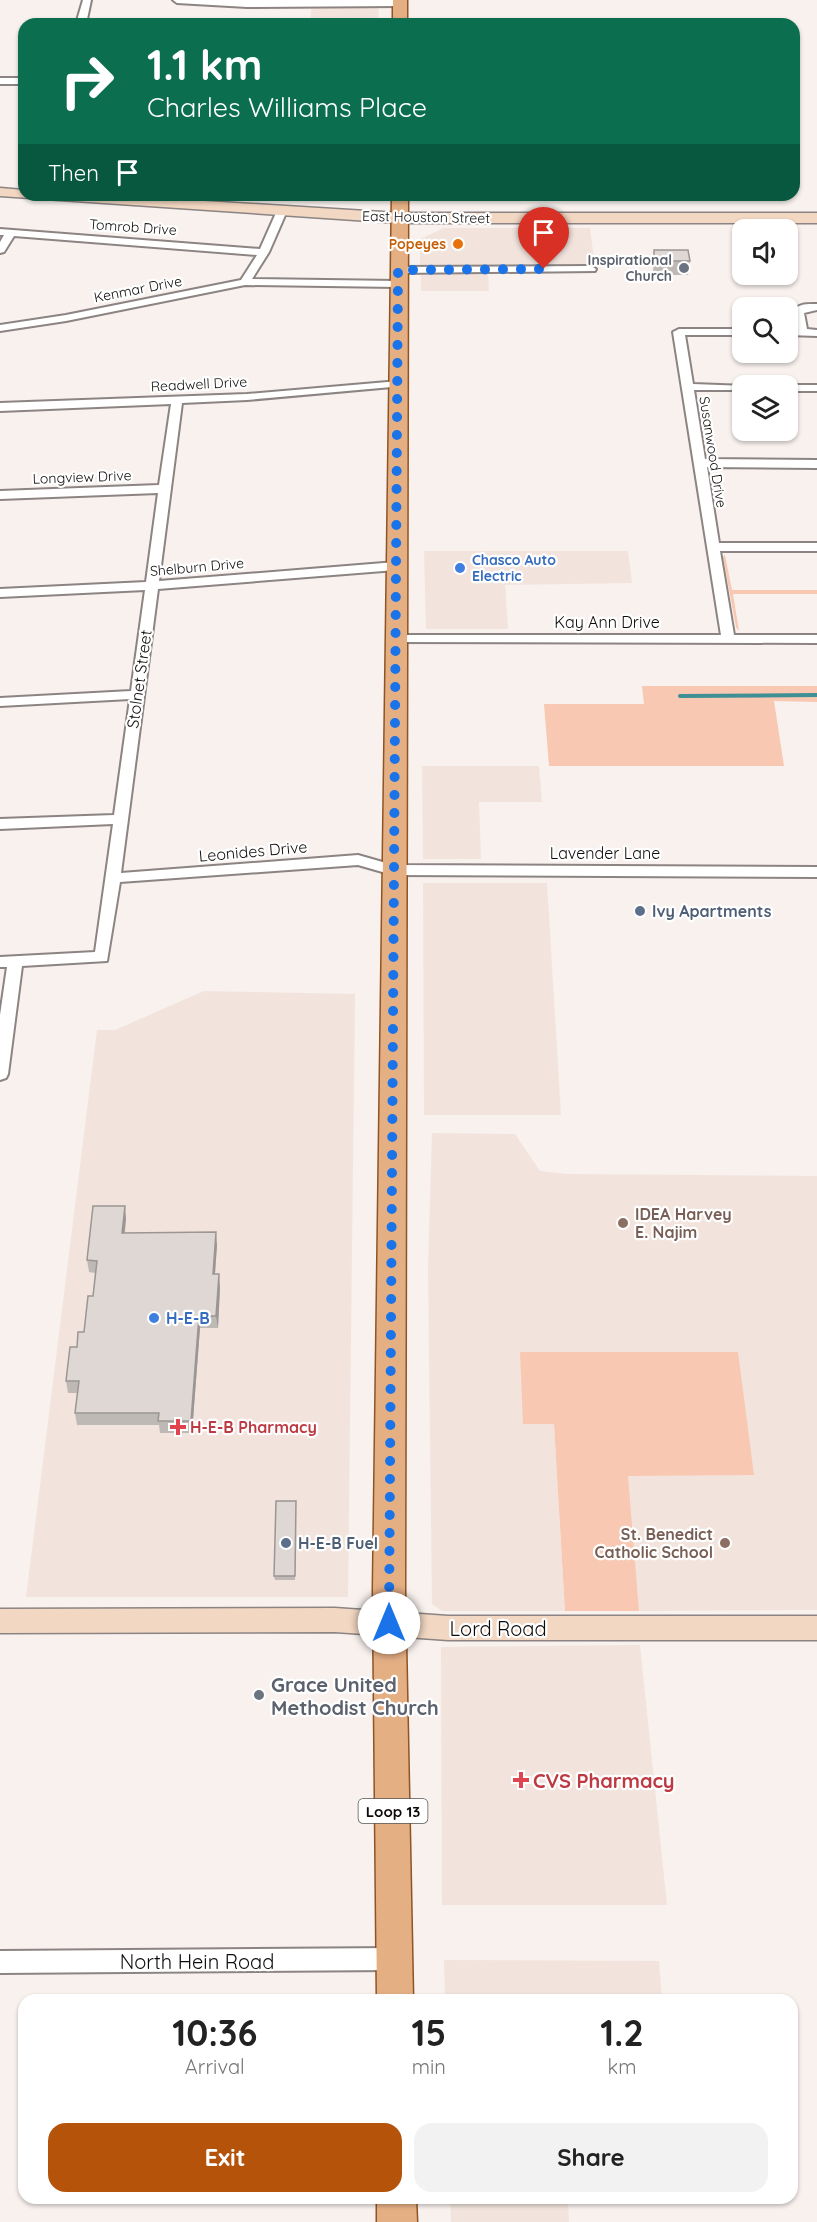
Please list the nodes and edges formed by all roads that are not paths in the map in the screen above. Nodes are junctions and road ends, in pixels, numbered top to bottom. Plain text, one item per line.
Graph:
1 (87, 0) edge
2 (177, 0) edge
3 (400, 2) edge
4 (82, 18) edge
5 (400, 18) edge
6 (0, 81) edge
7 (18, 81) edge
8 (0, 192) edge
9 (18, 194) edge
10 (118, 201) edge
11 (400, 201) edge
12 (281, 213) junction
13 (399, 218) junction
14 (817, 218) edge
15 (5, 232) edge
16 (0, 250) edge
17 (264, 252) junction
18 (591, 269) dead end
19 (398, 277) junction
20 (245, 282) junction
21 (817, 307) edge
22 (0, 328) edge
23 (732, 332) edge
24 (798, 333) edge
25 (802, 333) junction
26 (817, 333) edge
27 (399, 384) junction
28 (688, 387) junction
29 (732, 387) edge
30 (798, 387) edge
31 (817, 388) edge
32 (177, 400) junction
33 (0, 407) edge
34 (700, 464) junction
35 (817, 464) edge
36 (164, 489) junction
37 (0, 495) edge
38 (713, 547) junction
39 (817, 547) edge
40 (396, 566) junction
41 (152, 586) junction
42 (0, 593) edge
43 (397, 639) junction
44 (728, 639) junction
45 (817, 639) edge
46 (137, 695) junction
47 (0, 702) edge
48 (120, 819) junction
49 (0, 824) edge
50 (393, 870) junction
51 (817, 872) edge
52 (113, 878) junction
53 (8, 962) edge
54 (0, 1074) edge
55 (0, 1621) edge
56 (389, 1623) junction
57 (817, 1628) edge
58 (394, 1959) junction
59 (0, 1962) edge
60 (395, 1994) edge
61 (397, 2204) edge
62 (397, 2222) edge

1 - 4 street
2 - 3 street
3 - 5 main road
6 - 7 street
8 - 9 main road
10 - 12 main road, East Houston Street
11 - 13 main road, Loop 13
12 - 13 main road, East Houston Street
12 - 17 street
13 - 14 main road, East Houston Street
13 - 19 main road, Loop 13
15 - 16 street
15 - 17 street, Tomrob Drive
17 - 20 street
18 - 19 street
19 - 20 street
19 - 27 main road, Loop 13
20 - 22 street, Kenmar Drive
21 - 25 street
23 - 28 street, Susanwood Drive
24 - 25 street
25 - 26 street
27 - 32 street, Readwell Drive
27 - 40 main road, Loop 13
28 - 29 street
28 - 34 street, Susanwood Drive
30 - 31 street
32 - 33 street, Readwell Drive
32 - 36 street, Stolnet Street
34 - 35 street
34 - 38 street, Susanwood Drive
36 - 37 street, Longview Drive
36 - 41 street, Stolnet Street
38 - 39 street
38 - 44 street, Susanwood Drive
40 - 41 street, Shelburn Drive
40 - 43 main road, Loop 13
41 - 42 street, Shelburn Drive
41 - 46 street, Stolnet Street
43 - 44 street, Kay Ann Drive
43 - 50 main road, Loop 13
44 - 45 street, Kay Ann Drive
46 - 47 street
46 - 48 street, Stolnet Street
48 - 49 street
48 - 52 street, Stolnet Street
50 - 51 street, Lavender Lane
50 - 52 street, Leonides Drive
50 - 56 main road, Loop 13
52 - 53 street, Stolnet Street
53 - 54 street
55 - 56 main road, Lord Road
56 - 57 main road, Lord Road
56 - 58 main road, Loop 13
58 - 59 street, North Hein Road
58 - 60 main road, Loop 13
61 - 62 main road

